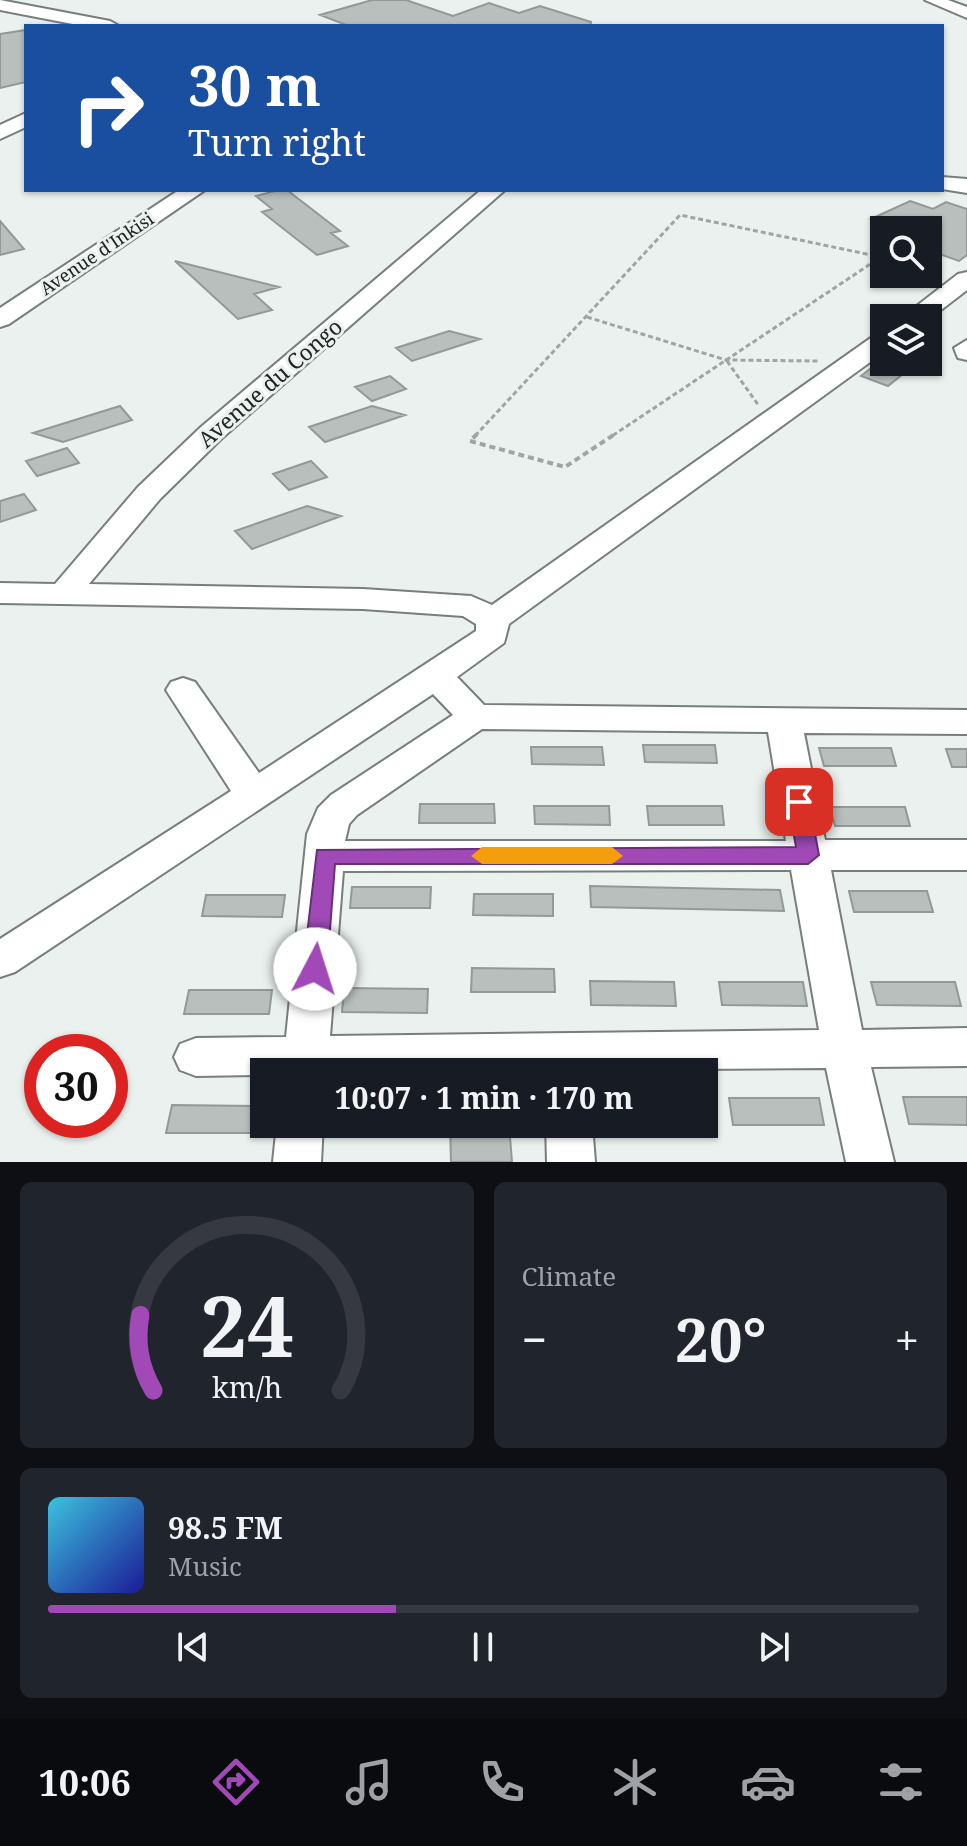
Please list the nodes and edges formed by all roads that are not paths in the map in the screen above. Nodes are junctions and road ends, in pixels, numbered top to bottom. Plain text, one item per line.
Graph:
1 (933, 0) edge
2 (6, 5) edge
3 (967, 13) edge
4 (100, 24) edge
5 (24, 120) edge
6 (0, 133) edge
7 (944, 183) edge
8 (967, 186) edge
9 (191, 192) edge
10 (492, 192) edge
11 (967, 279) edge
12 (933, 304) edge
13 (0, 319) edge
14 (870, 350) edge
15 (0, 593) edge
16 (64, 594) junction
17 (493, 620) junction
18 (436, 676) junction
19 (183, 690) dead end
20 (475, 717) junction
21 (967, 722) edge
22 (784, 723) junction
23 (253, 794) junction
24 (808, 855) junction
25 (967, 855) edge
26 (325, 856) junction
27 (0, 960) edge
28 (967, 1047) edge
29 (844, 1048) junction
30 (196, 1057) dead end
31 (306, 1058) edge
32 (645, 1058) edge
33 (250, 1060) edge
34 (299, 1138) edge
35 (570, 1138) edge
36 (297, 1162) edge
37 (571, 1162) edge
38 (870, 1162) edge

1 - 3 street
2 - 4 street
5 - 6 street
7 - 8 street
9 - 13 street, Avenue d'Inkisi
10 - 16 street, Avenue du Congo
11 - 12 street
14 - 17 street
15 - 16 street
16 - 17 street
17 - 18 street
18 - 20 street
18 - 23 street
19 - 23 street
20 - 22 street
20 - 26 street
21 - 22 street
22 - 24 street
23 - 27 street
24 - 25 street
24 - 26 street
24 - 29 street
26 - 31 street
28 - 29 street
29 - 32 street
29 - 38 street
30 - 33 street
34 - 36 street
35 - 37 street

